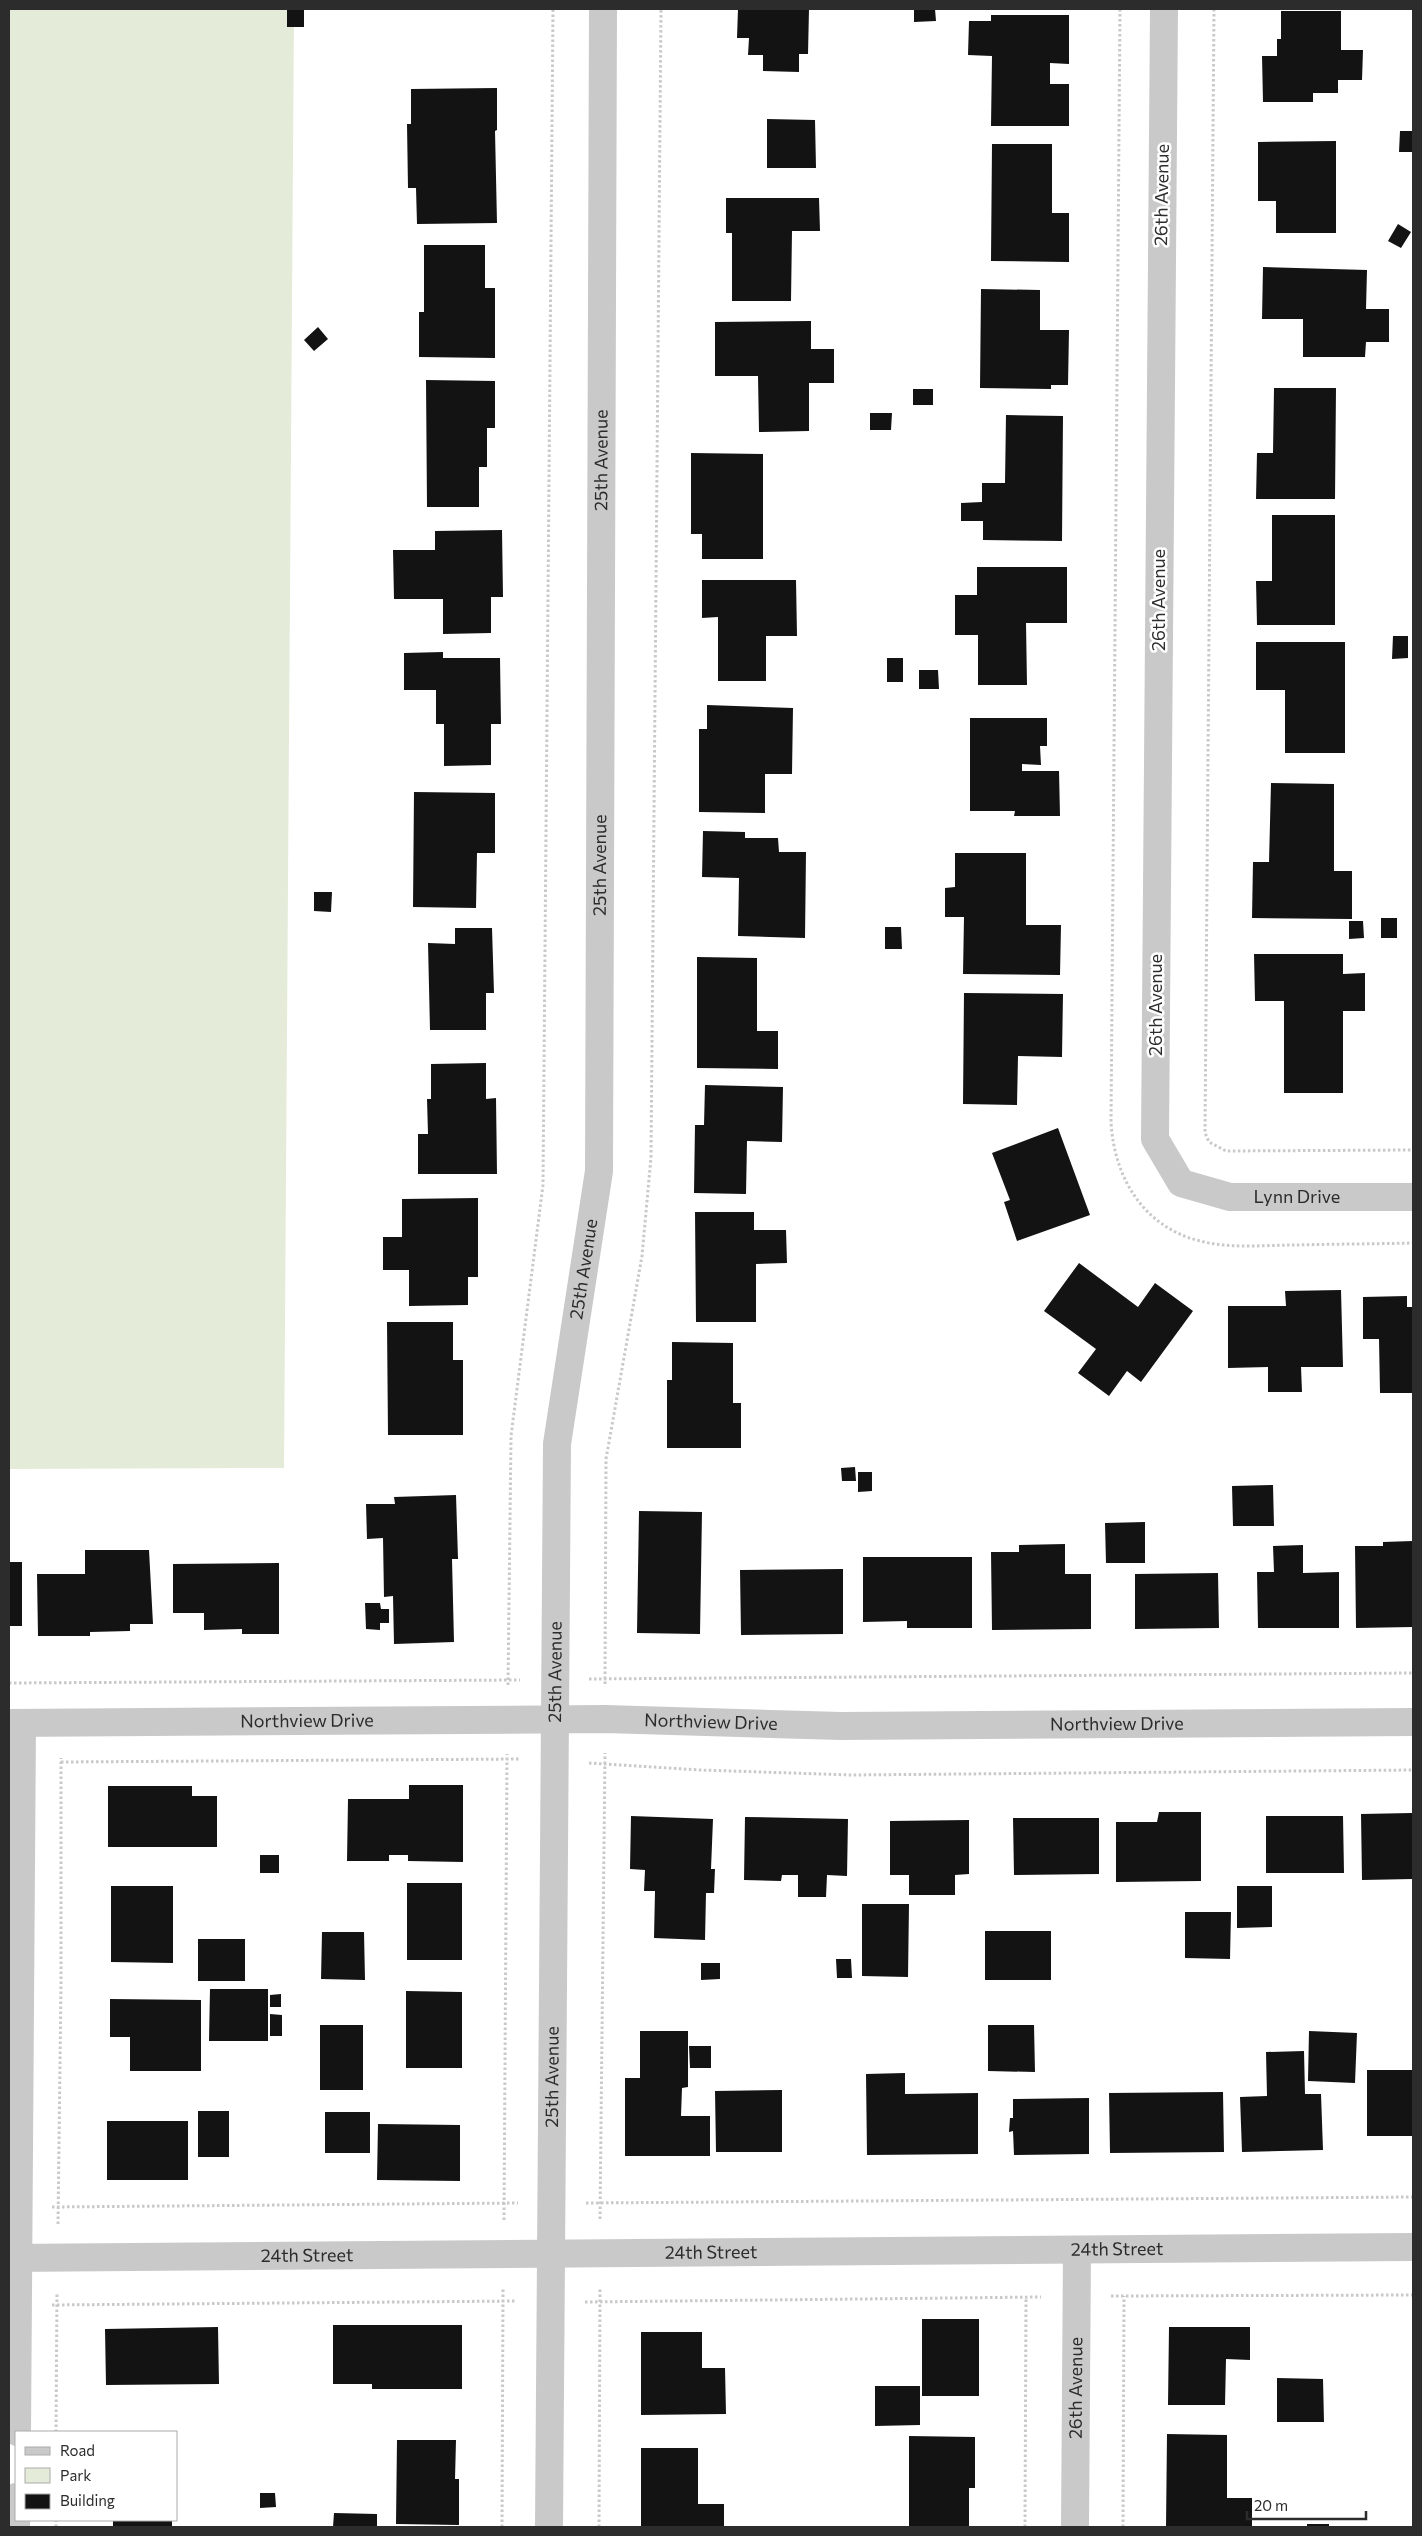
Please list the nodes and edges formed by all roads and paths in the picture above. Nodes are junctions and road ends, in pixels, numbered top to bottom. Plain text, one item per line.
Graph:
1 (553, 9) edge
2 (603, 9) edge
3 (661, 9) edge
4 (1164, 9) edge
5 (1214, 9) edge
6 (1413, 1150) edge
7 (1181, 1183) joint
8 (1413, 1197) edge
9 (1413, 1673) edge
10 (508, 1679) junction
11 (605, 1679) junction
12 (528, 1680) dead end
13 (586, 1680) dead end
14 (9, 1683) edge
15 (605, 1686) dead end
16 (509, 1688) dead end
17 (554, 1720) junction
18 (1413, 1722) edge
19 (15, 1723) edge
20 (606, 1745) dead end
21 (508, 1751) dead end
22 (61, 1752) dead end
23 (506, 1759) junction
24 (526, 1759) dead end
25 (55, 1762) dead end
26 (61, 1762) junction
27 (583, 1763) dead end
28 (604, 1764) junction
29 (1413, 1770) edge
30 (1413, 2197) edge
31 (584, 2203) dead end
32 (600, 2203) junction
33 (504, 2204) junction
34 (520, 2204) dead end
35 (44, 2207) dead end
36 (58, 2207) junction
37 (504, 2227) dead end
38 (600, 2228) dead end
39 (58, 2230) dead end
40 (1413, 2247) edge
41 (1077, 2250) junction
42 (551, 2254) junction
43 (13, 2258) edge
44 (58, 2284) dead end
45 (600, 2285) dead end
46 (503, 2286) dead end
47 (1413, 2295) edge
48 (1043, 2296) dead end
49 (1108, 2296) dead end
50 (1124, 2296) junction
51 (1026, 2297) junction
52 (502, 2301) junction
53 (518, 2301) dead end
54 (600, 2301) junction
55 (576, 2302) dead end
56 (50, 2305) dead end
57 (57, 2305) junction
58 (17, 2431) edge
59 (56, 2431) edge
60 (502, 2527) edge
61 (549, 2527) edge
62 (599, 2527) edge
63 (1025, 2527) edge
64 (1075, 2527) edge
65 (1123, 2527) edge

1 - 10 path
2 - 17 street, 25th Avenue
3 - 11 path
4 - 7 street, 26th Avenue
5 - 6 path
7 - 8 street, Lynn Drive
9 - 11 path
10 - 12 path
10 - 14 path
10 - 16 path
11 - 13 path
11 - 15 path
17 - 18 street, Northview Drive
17 - 19 street, Northview Drive
17 - 42 street, 25th Avenue
19 - 43 street
20 - 28 path
21 - 23 path
22 - 26 path
23 - 24 path
23 - 26 path
23 - 33 path
25 - 26 path
26 - 36 path
27 - 28 path
28 - 29 path
28 - 32 path
30 - 32 path
31 - 32 path
32 - 38 path
33 - 34 path
33 - 36 path
33 - 37 path
35 - 36 path
36 - 39 path
40 - 41 street, 24th Street
41 - 42 street, 24th Street
41 - 64 street, 26th Avenue
42 - 43 street, 24th Street
42 - 61 street, 25th Avenue
43 - 58 street
44 - 57 path
45 - 54 path
46 - 52 path
47 - 50 path
48 - 51 path
49 - 50 path
50 - 65 path
51 - 54 path
51 - 63 path
52 - 53 path
52 - 57 path
52 - 60 path
54 - 55 path
54 - 62 path
56 - 57 path
57 - 59 path

